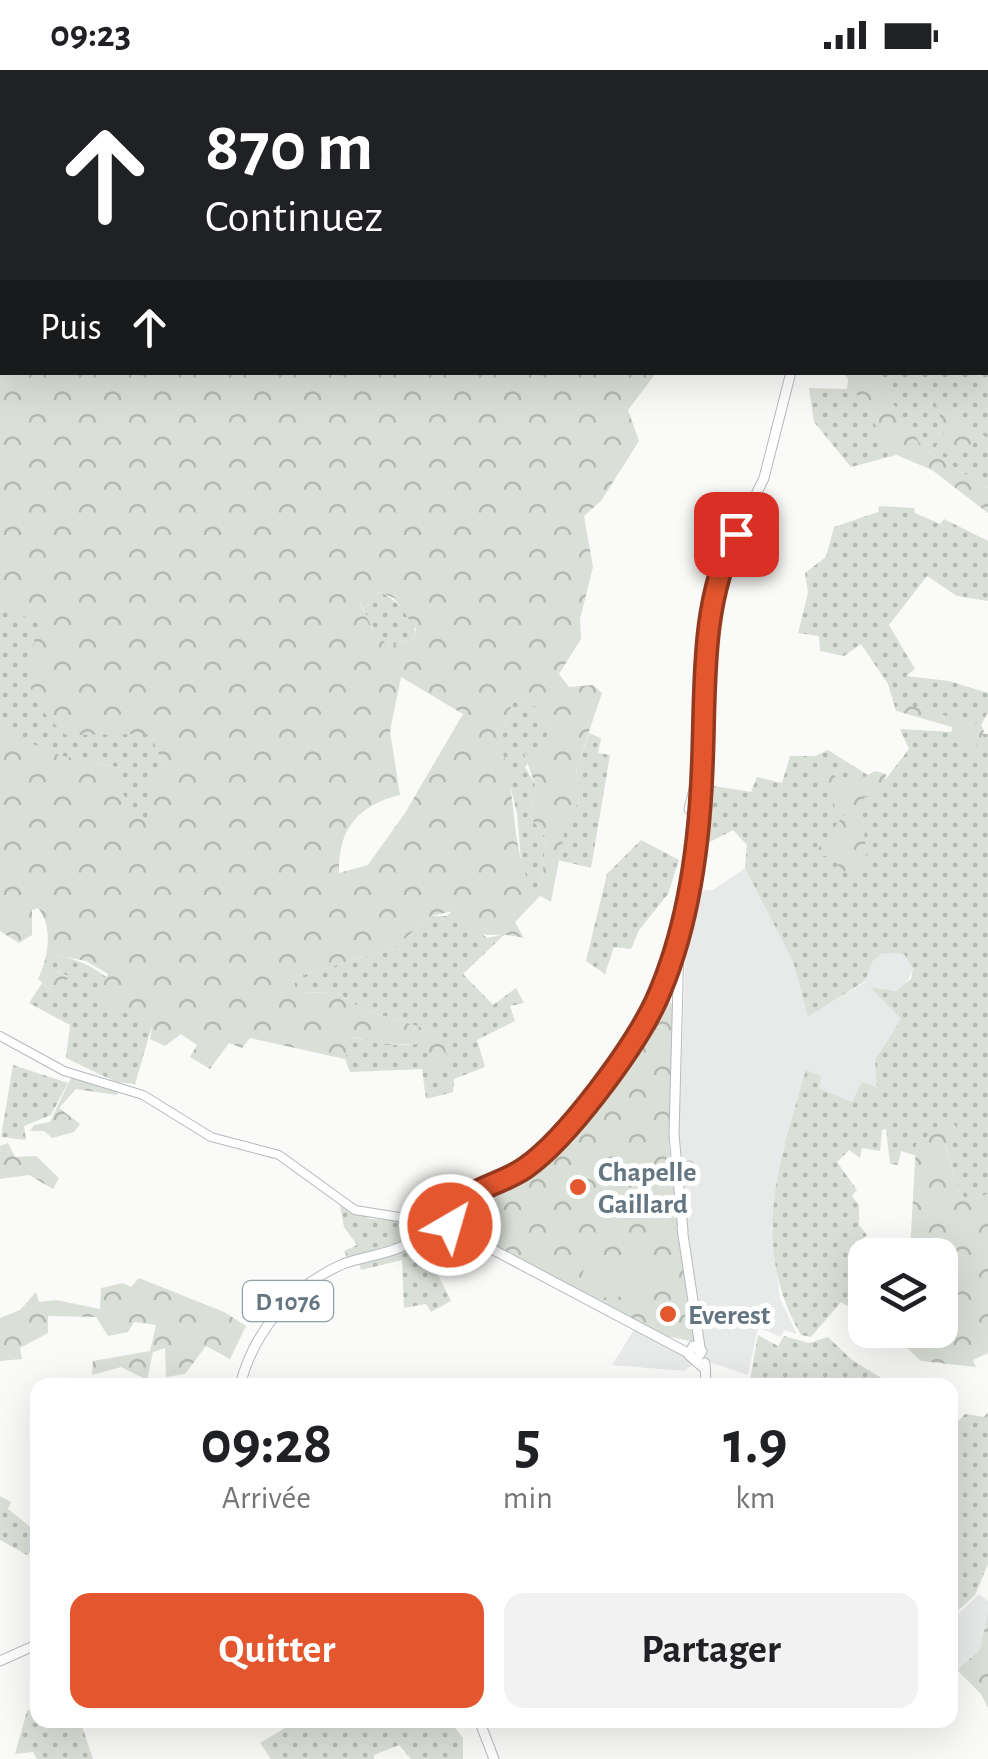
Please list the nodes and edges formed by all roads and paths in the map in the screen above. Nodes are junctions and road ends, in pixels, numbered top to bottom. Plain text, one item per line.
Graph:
1 (790, 375) edge
2 (703, 734) junction
3 (700, 768) junction
4 (688, 809) dead end
5 (685, 905) junction
6 (672, 954) junction
7 (0, 1036) edge
8 (682, 1167) junction
9 (447, 1215) junction
10 (430, 1224) junction
11 (683, 1231) junction
12 (488, 1247) junction
13 (695, 1351) junction
14 (243, 1378) edge
15 (706, 1378) edge
16 (30, 1647) edge
17 (0, 1660) edge
18 (481, 1728) edge
19 (492, 1759) edge

1 - 2 main road
2 - 3 main road
2 - 5 main road
3 - 4 main road
3 - 6 main road
5 - 6 main road
5 - 8 main road
6 - 9 main road
7 - 10 main road
8 - 11 main road
8 - 11 main road
9 - 10 main road
9 - 10 main road
9 - 12 main road
10 - 12 main road
10 - 14 main road, D 1076
11 - 13 main road
12 - 13 main road
13 - 15 main road
16 - 17 main road
18 - 19 main road

